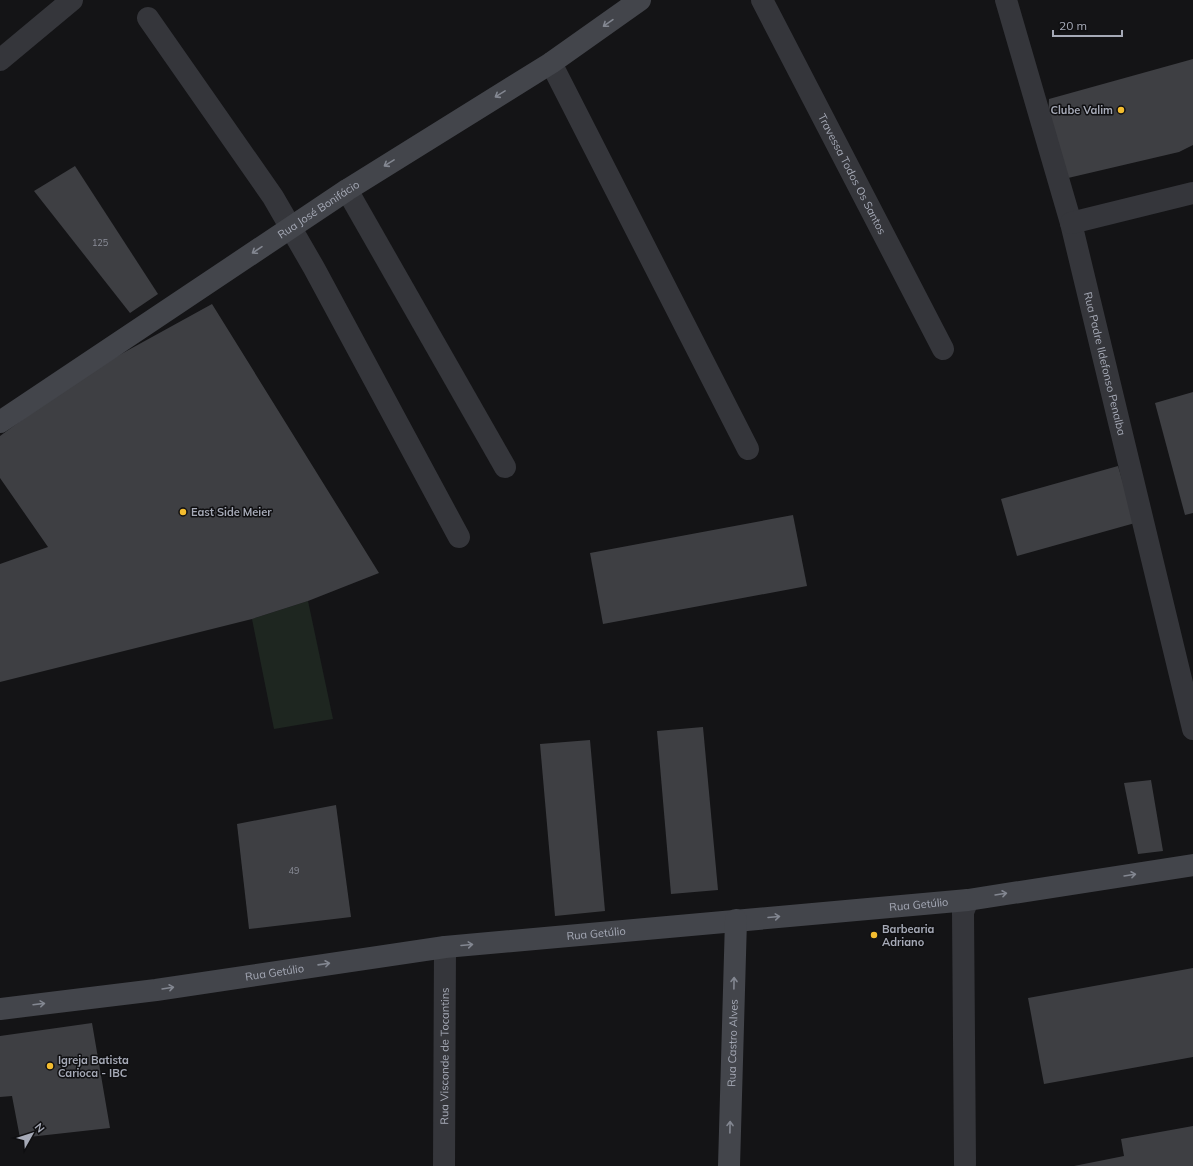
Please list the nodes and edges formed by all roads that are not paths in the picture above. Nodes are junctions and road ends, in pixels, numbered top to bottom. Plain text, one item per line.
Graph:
1 (72, 0) edge
2 (640, 0) edge
3 (762, 0) edge
4 (1006, 0) edge
5 (148, 18) dead end
6 (0, 60) edge
7 (550, 63) junction
8 (347, 190) junction
9 (1193, 193) edge
10 (1071, 223) junction
11 (290, 227) junction
12 (943, 348) dead end
13 (0, 422) edge
14 (748, 449) dead end
15 (505, 467) dead end
16 (459, 537) dead end
17 (1193, 729) edge
18 (1193, 866) edge
19 (968, 900) junction
20 (736, 920) junction
21 (446, 947) junction
22 (0, 1009) edge
23 (965, 1164) dead end
24 (444, 1166) edge
25 (729, 1166) edge

1 - 6 street
2 -> 7 street, Rua José Bonifácio
3 - 12 street, Travessa Todos Os Santos
4 - 10 street, Rua Padre Ildefonso Penalba
5 - 11 street
7 -> 8 street, Rua José Bonifácio
7 - 14 street
8 - 11 street, Rua José Bonifácio
8 - 15 street
9 - 10 street
10 - 17 street, Rua Padre Ildefonso Penalba
11 -> 13 street, Rua José Bonifácio
11 - 16 street
19 -> 18 street, Rua Getúlio
20 -> 19 street, Rua Getúlio
19 - 23 street
21 -> 20 street, Rua Getúlio
25 -> 20 street, Rua Castro Alves
22 -> 21 street, Rua Getúlio
21 - 24 street, Rua Visconde de Tocantins

